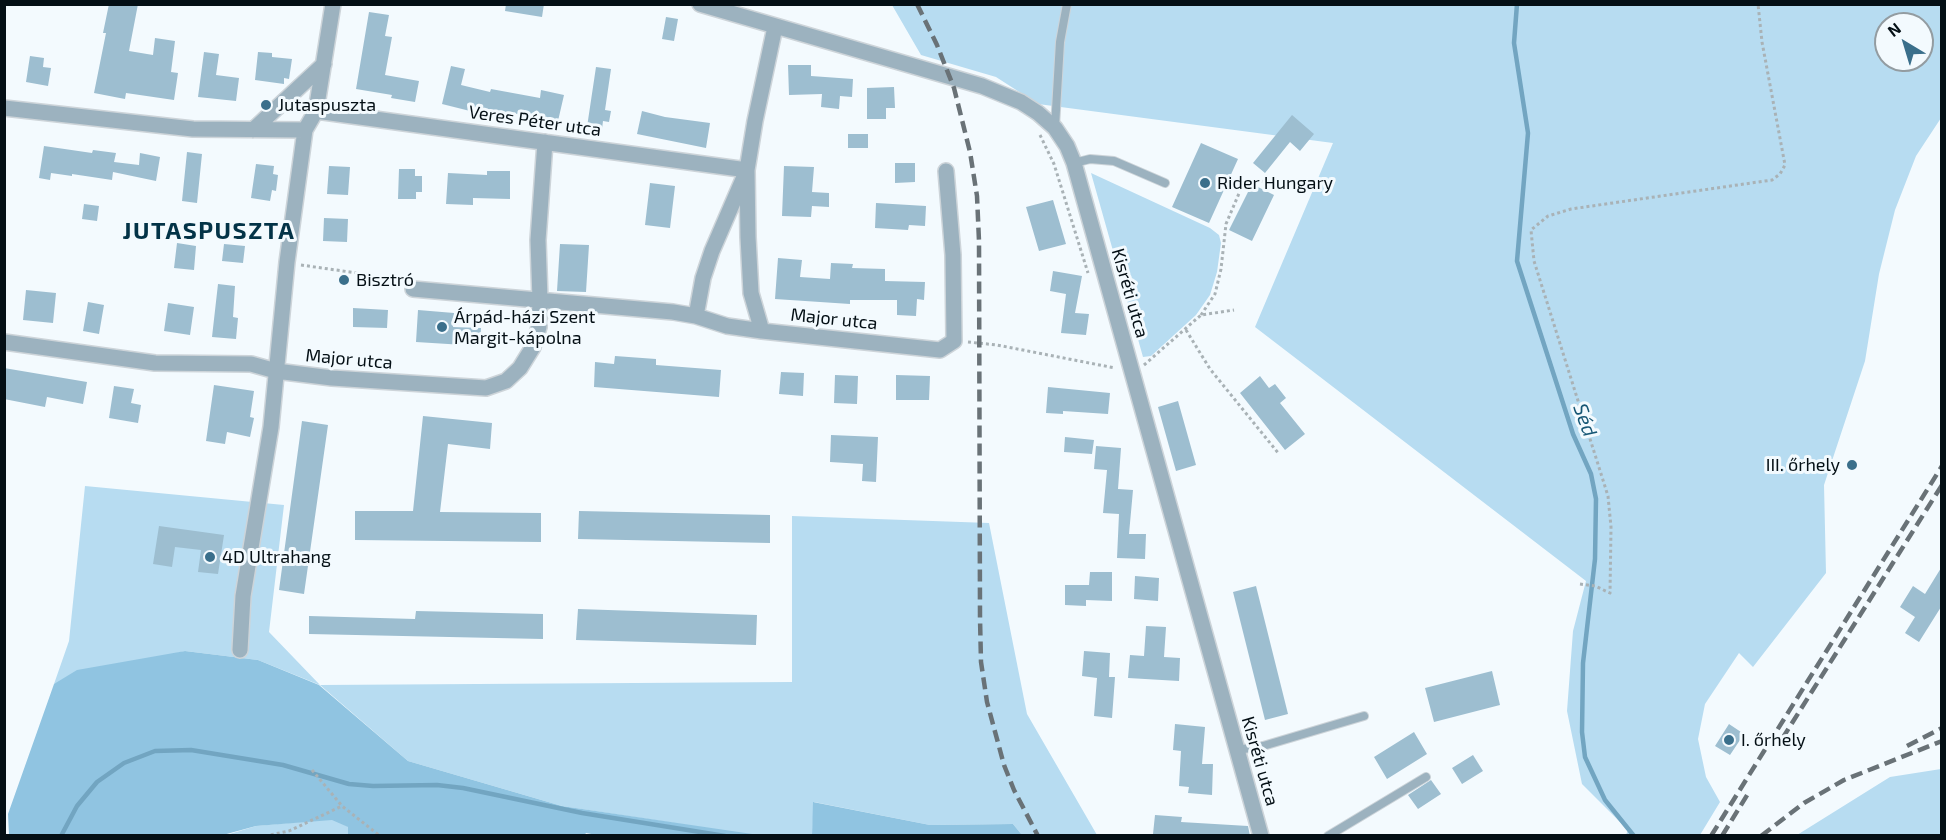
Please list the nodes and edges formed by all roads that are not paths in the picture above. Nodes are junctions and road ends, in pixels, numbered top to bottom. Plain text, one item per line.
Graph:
1 (333, 4) edge
2 (700, 4) edge
3 (1067, 4) edge
4 (775, 27) junction
5 (324, 64) junction
6 (4, 108) edge
7 (316, 111) junction
8 (1055, 128) junction
9 (253, 130) junction
10 (305, 130) junction
11 (545, 142) junction
12 (1074, 163) junction
13 (747, 170) junction
14 (946, 171) dead end
15 (1165, 183) dead end
16 (413, 289) road end
17 (540, 300) junction
18 (696, 316) junction
19 (762, 332) junction
20 (4, 342) edge
21 (276, 370) junction
22 (240, 650) dead end
23 (1364, 716) dead end
24 (1237, 750) junction
25 (1426, 777) dead end
26 (1261, 836) edge
27 (1328, 836) edge

1 - 5 street
2 - 4 street, Kisréti utca
3 - 8 lane
4 - 8 street, Kisréti utca
4 - 13 street
5 - 7 street
5 - 9 street
6 - 9 street
7 - 10 street
7 - 11 street, Veres Péter utca
8 - 12 street, Kisréti utca
9 - 10 street
10 - 21 street
11 - 13 street, Veres Péter utca
11 - 17 street
12 - 15 lane
12 - 24 street, Kisréti utca
13 - 18 street
13 - 19 street
14 - 19 street, Major utca
16 - 17 street, Major utca
17 - 18 street, Major utca
17 - 21 street, Major utca
18 - 19 street, Major utca
20 - 21 street, Major utca
21 - 22 street
23 - 24 lane
24 - 26 street, Kisréti utca
25 - 27 lane

